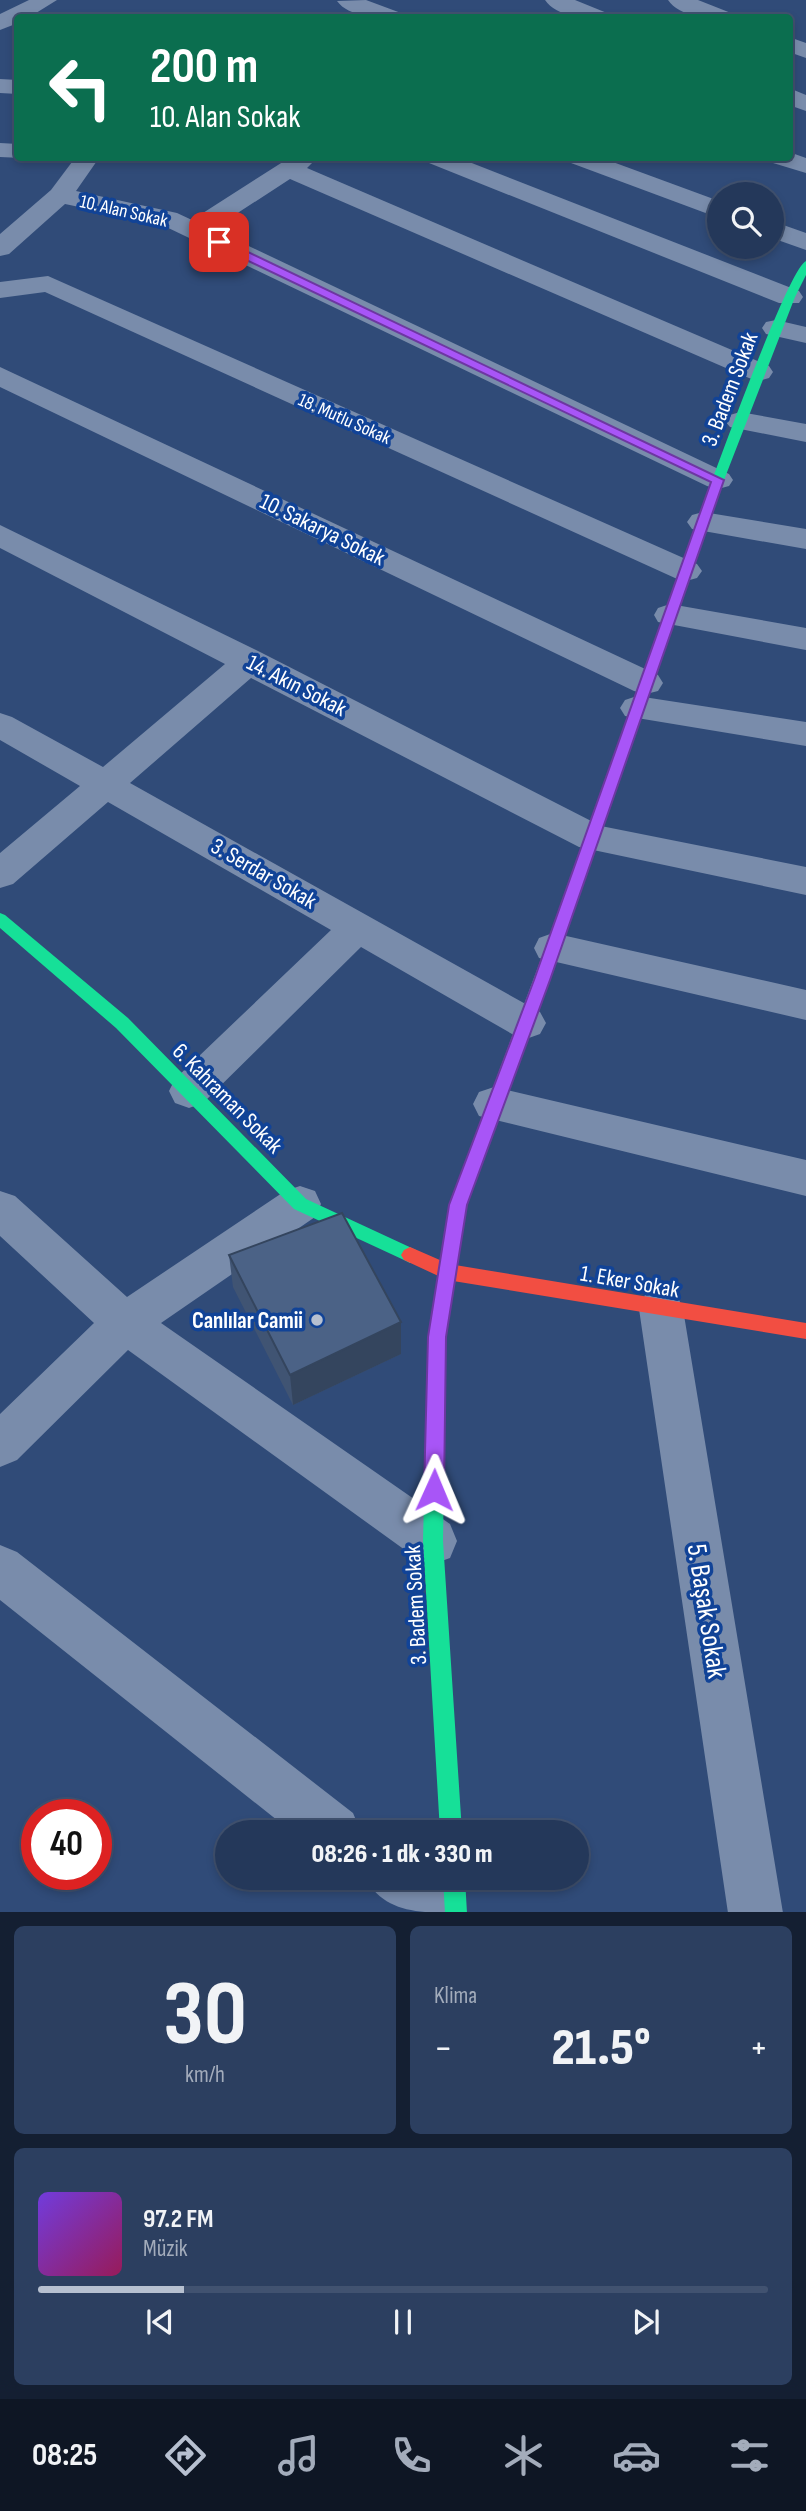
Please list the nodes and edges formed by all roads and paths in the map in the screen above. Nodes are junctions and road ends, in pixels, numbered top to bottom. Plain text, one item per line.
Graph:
1 (46, 0) edge
2 (556, 0) edge
3 (679, 0) edge
4 (348, 1) edge
5 (16, 14) edge
6 (382, 14) edge
7 (589, 14) edge
8 (713, 14) edge
9 (85, 161) edge
10 (446, 161) edge
11 (588, 161) edge
12 (296, 163) edge
13 (60, 195) junction
14 (707, 205) edge
15 (194, 230) junction
16 (784, 234) edge
17 (806, 242) edge
18 (0, 248) edge
19 (806, 264) edge
20 (0, 290) edge
21 (789, 297) junction
22 (776, 328) junction
23 (806, 335) edge
24 (759, 372) junction
25 (12, 381) edge
26 (0, 411) edge
27 (740, 421) junction
28 (806, 433) edge
29 (718, 480) junction
30 (703, 522) junction
31 (0, 535) edge
32 (806, 539) edge
33 (686, 571) junction
34 (670, 615) junction
35 (806, 639) edge
36 (250, 661) junction
37 (642, 696) junction
38 (0, 725) edge
39 (806, 734) edge
40 (106, 783) junction
41 (592, 838) junction
42 (0, 874) edge
43 (806, 881) edge
44 (0, 919) edge
45 (358, 927) junction
46 (553, 948) junction
47 (806, 1005) edge
48 (526, 1023) junction
49 (188, 1091) junction
50 (494, 1104) junction
51 (806, 1178) edge
52 (300, 1204) junction
53 (0, 1209) edge
54 (447, 1272) junction
55 (660, 1309) junction
56 (125, 1323) junction
57 (806, 1331) edge
58 (0, 1445) edge
59 (433, 1541) junction
60 (0, 1569) edge
61 (319, 1820) edge
62 (450, 1820) edge
63 (407, 1890) edge
64 (455, 1890) edge
65 (435, 1912) edge
66 (456, 1912) edge
67 (756, 1912) edge

1 - 5 street
2 - 7 street
3 - 8 street
4 - 6 street
9 - 13 street
10 - 21 street
11 - 14 street
12 - 15 street
12 - 24 street
13 - 15 street, 10. Alan Sokak
13 - 18 street
15 - 29 street, 10. Alan Sokak
16 - 17 street
19 - 21 street, 3. Badem Sokak
20 - 33 street, 18. Mutlu Sokak
21 - 22 street, 3. Badem Sokak
22 - 23 street
22 - 24 street, 3. Badem Sokak
24 - 27 street, 3. Badem Sokak
25 - 26 street
25 - 37 street, 10. Sakarya Sokak
27 - 28 street
27 - 29 street, 3. Badem Sokak
29 - 30 street, 3. Badem Sokak
30 - 32 street
30 - 33 street, 3. Badem Sokak
31 - 36 street, 14. Akın Sokak
33 - 34 street, 3. Badem Sokak
34 - 35 street
34 - 37 street, 3. Badem Sokak
36 - 40 street
36 - 41 street, 14. Akın Sokak
37 - 39 street, 10. Sakarya Sokak
37 - 41 street, 3. Badem Sokak
38 - 40 street, 3. Serdar Sokak
40 - 42 street
40 - 45 street, 3. Serdar Sokak
41 - 43 street, 14. Akın Sokak
41 - 46 street, 3. Badem Sokak
44 - 49 street, 6. Kahraman Sokak
45 - 48 street, 3. Serdar Sokak
45 - 49 street
46 - 47 street
46 - 48 street, 3. Badem Sokak
48 - 50 street, 3. Badem Sokak
49 - 52 street, 6. Kahraman Sokak
50 - 51 street
50 - 54 street, 3. Badem Sokak
52 - 54 street, 6. Kahraman Sokak
52 - 56 street
53 - 56 street
54 - 55 street, 1. Eker Sokak
54 - 59 street, 3. Badem Sokak
55 - 57 street, 1. Eker Sokak
55 - 67 street, 5. Başak Sokak
56 - 58 street
56 - 59 street
59 - 62 street, 3. Badem Sokak
60 - 61 street
63 - 65 street
64 - 66 street

